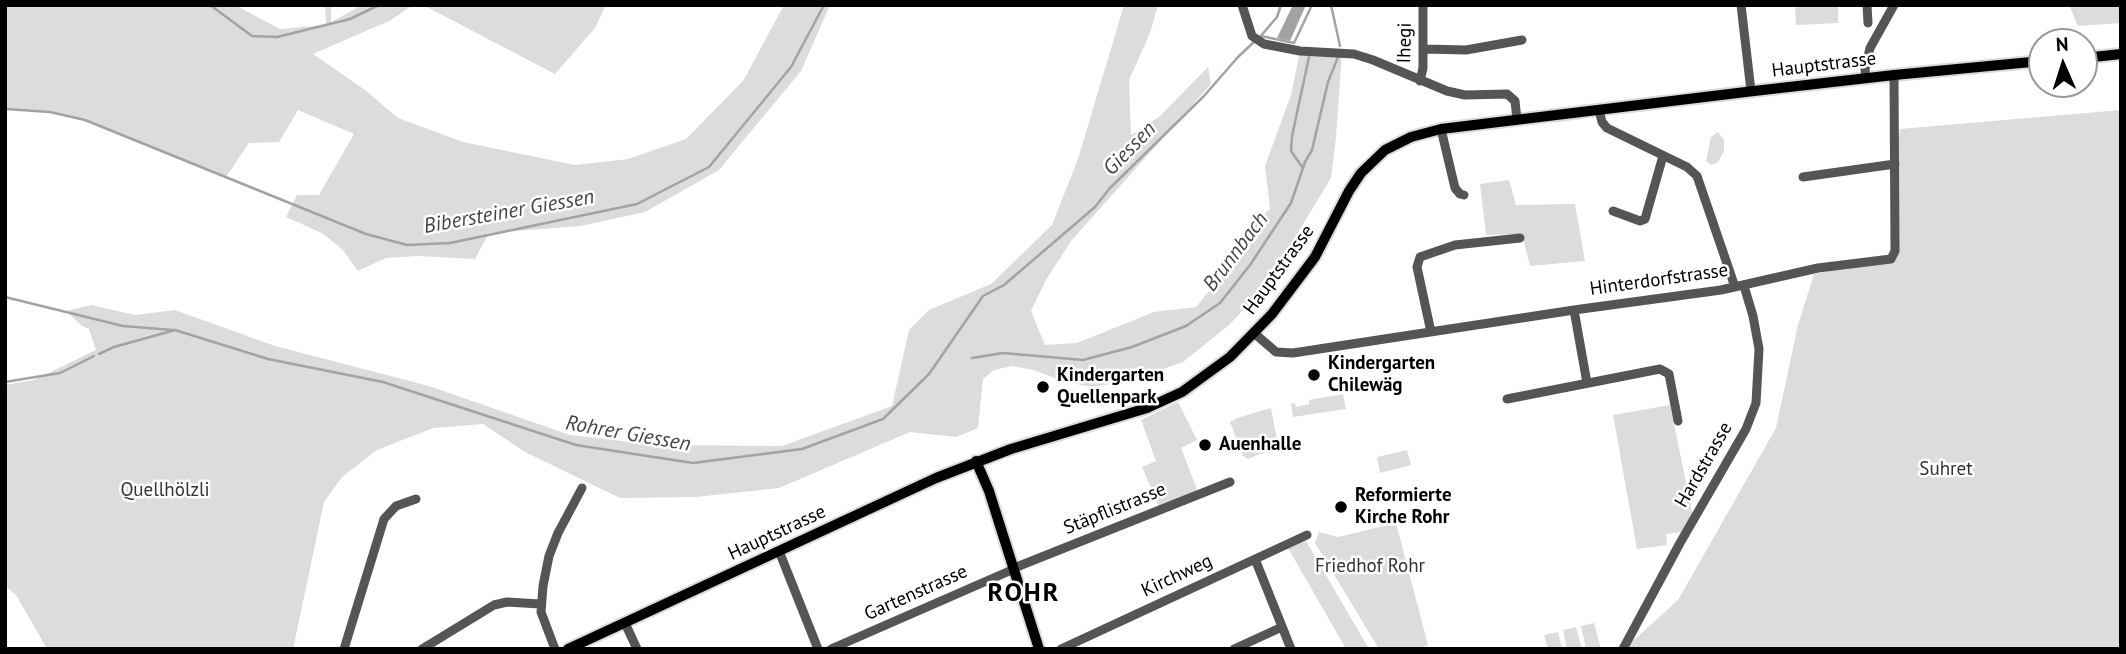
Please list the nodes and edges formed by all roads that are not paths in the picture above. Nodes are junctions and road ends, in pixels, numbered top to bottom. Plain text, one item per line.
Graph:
1 (1242, 5) edge
2 (1423, 5) edge
3 (1741, 5) edge
4 (1867, 5) edge
5 (1895, 5) edge
6 (1868, 23) dead end
7 (1522, 40) dead end
8 (1424, 49) junction
9 (2121, 54) edge
10 (2098, 56) edge
11 (2028, 62) edge
12 (1894, 75) junction
13 (1866, 78) junction
14 (1420, 81) junction
15 (1751, 91) junction
16 (1599, 110) junction
17 (1517, 120) junction
18 (1441, 129) junction
19 (1663, 156) junction
20 (1895, 164) junction
21 (1803, 177) dead end
22 (1464, 195) dead end
23 (1613, 211) dead end
24 (1520, 238) dead end
25 (1739, 287) junction
26 (1574, 310) junction
27 (1431, 332) junction
28 (1254, 334) junction
29 (1587, 383) junction
30 (1507, 398) dead end
31 (1678, 421) dead end
32 (976, 461) junction
33 (1230, 482) dead end
34 (582, 488) dead end
35 (416, 499) dead end
36 (1307, 535) dead end
37 (779, 551) junction
38 (1255, 559) junction
39 (1014, 569) junction
40 (540, 604) junction
41 (625, 623) junction
42 (1282, 627) junction
43 (344, 649) edge
44 (422, 649) edge
45 (555, 649) edge
46 (568, 649) edge
47 (636, 649) edge
48 (818, 649) edge
49 (831, 649) edge
50 (1039, 649) edge
51 (1061, 649) edge
52 (1234, 649) edge
53 (1291, 649) edge
54 (1623, 649) edge

1 - 14 street
2 - 8 street, Ihegi
3 - 15 street
4 - 6 street
5 - 13 street
7 - 8 street
8 - 14 street, Ihegi
9 - 10 main road
11 - 12 main road, Hauptstrasse
12 - 13 main road, Hauptstrasse
12 - 20 street, Hinterdorfstrasse
13 - 15 main road, Hauptstrasse
14 - 17 street
15 - 16 main road, Hauptstrasse
16 - 17 main road, Hauptstrasse
16 - 19 street, Hardstrasse
17 - 18 main road, Hauptstrasse
18 - 22 street
18 - 28 main road, Hauptstrasse
19 - 23 street
19 - 25 street, Hardstrasse
20 - 21 street
20 - 25 street, Hinterdorfstrasse
24 - 27 street
25 - 26 street, Hinterdorfstrasse
25 - 54 street, Hardstrasse
26 - 27 street, Hinterdorfstrasse
26 - 29 street
27 - 28 street, Hinterdorfstrasse
28 - 32 main road, Hauptstrasse
29 - 30 street
29 - 31 street
32 - 37 main road, Hauptstrasse
32 - 39 main road
33 - 39 street, Stäpflistrasse
34 - 40 street
35 - 43 street
36 - 38 street, Kirchweg
37 - 41 main road, Hauptstrasse
37 - 48 street
38 - 42 street
38 - 51 street, Kirchweg
39 - 49 street, Gartenstrasse
39 - 50 main road
40 - 44 street
40 - 45 street
41 - 46 main road, Hauptstrasse
41 - 47 street
42 - 52 street
42 - 53 street

